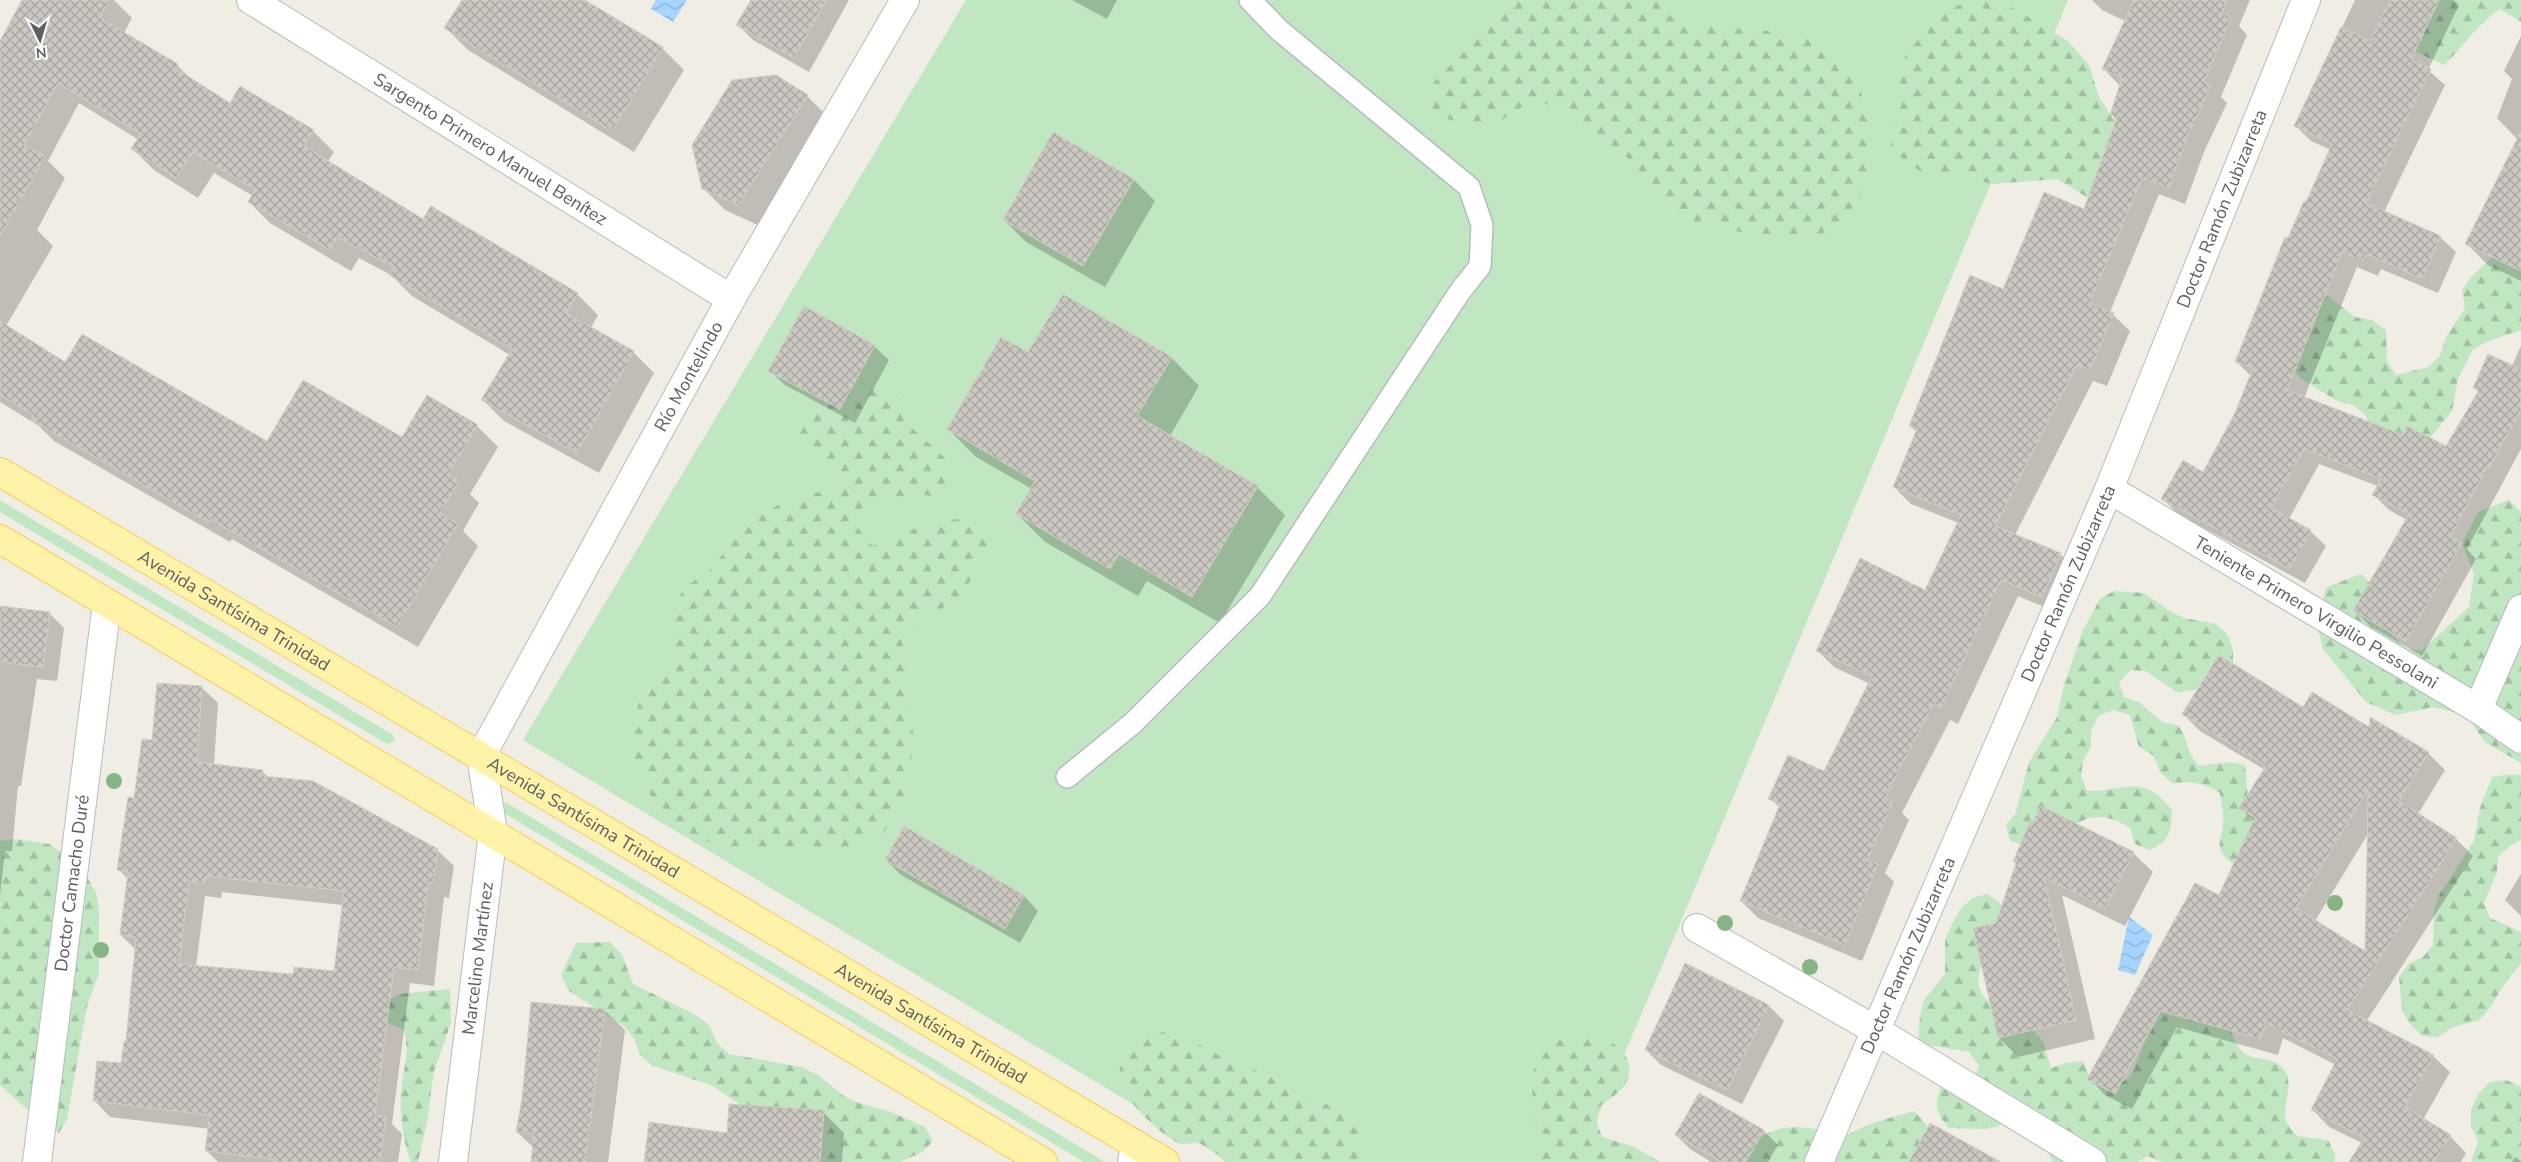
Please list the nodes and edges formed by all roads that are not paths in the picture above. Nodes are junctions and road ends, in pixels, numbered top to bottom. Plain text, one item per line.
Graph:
1 (251, 0) edge
2 (906, 0) edge
3 (1250, 0) edge
4 (2306, 0) edge
5 (731, 298) junction
6 (0, 472) edge
7 (2109, 489) junction
8 (0, 540) edge
9 (107, 603) junction
10 (2521, 609) edge
11 (2478, 709) junction
12 (2521, 739) edge
13 (481, 756) junction
14 (1067, 777) dead end
15 (493, 832) junction
16 (1697, 928) dead end
17 (1877, 1031) junction
18 (1134, 1153) edge
19 (36, 1162) edge
20 (452, 1162) edge
21 (1044, 1162) edge
22 (1165, 1162) edge
23 (1819, 1162) edge
24 (2092, 1162) edge

1 - 5 street, Sargento Primero Manuel Benítez
2 - 5 street, Río Montelindo
3 - 14 lane
4 - 7 street, Doctor Ramón Zubizarreta
5 - 13 street, Río Montelindo
6 - 13 main road, Avenida Santísima Trinidad
7 - 11 street, Teniente Primero Virgilio Pessolani
7 - 17 street, Doctor Ramón Zubizarreta
8 - 9 main road
9 - 15 main road
9 - 19 street, Doctor Camacho Duré
10 - 11 street
11 - 12 street, Teniente Primero Virgilio Pessolani
13 - 15 street, Marcelino Martínez
13 - 18 main road, Avenida Santísima Trinidad
15 - 20 street, Marcelino Martínez
15 - 21 main road
16 - 17 street
17 - 23 street, Doctor Ramón Zubizarreta
17 - 24 street
18 - 22 main road, Avenida Santísima Trinidad

